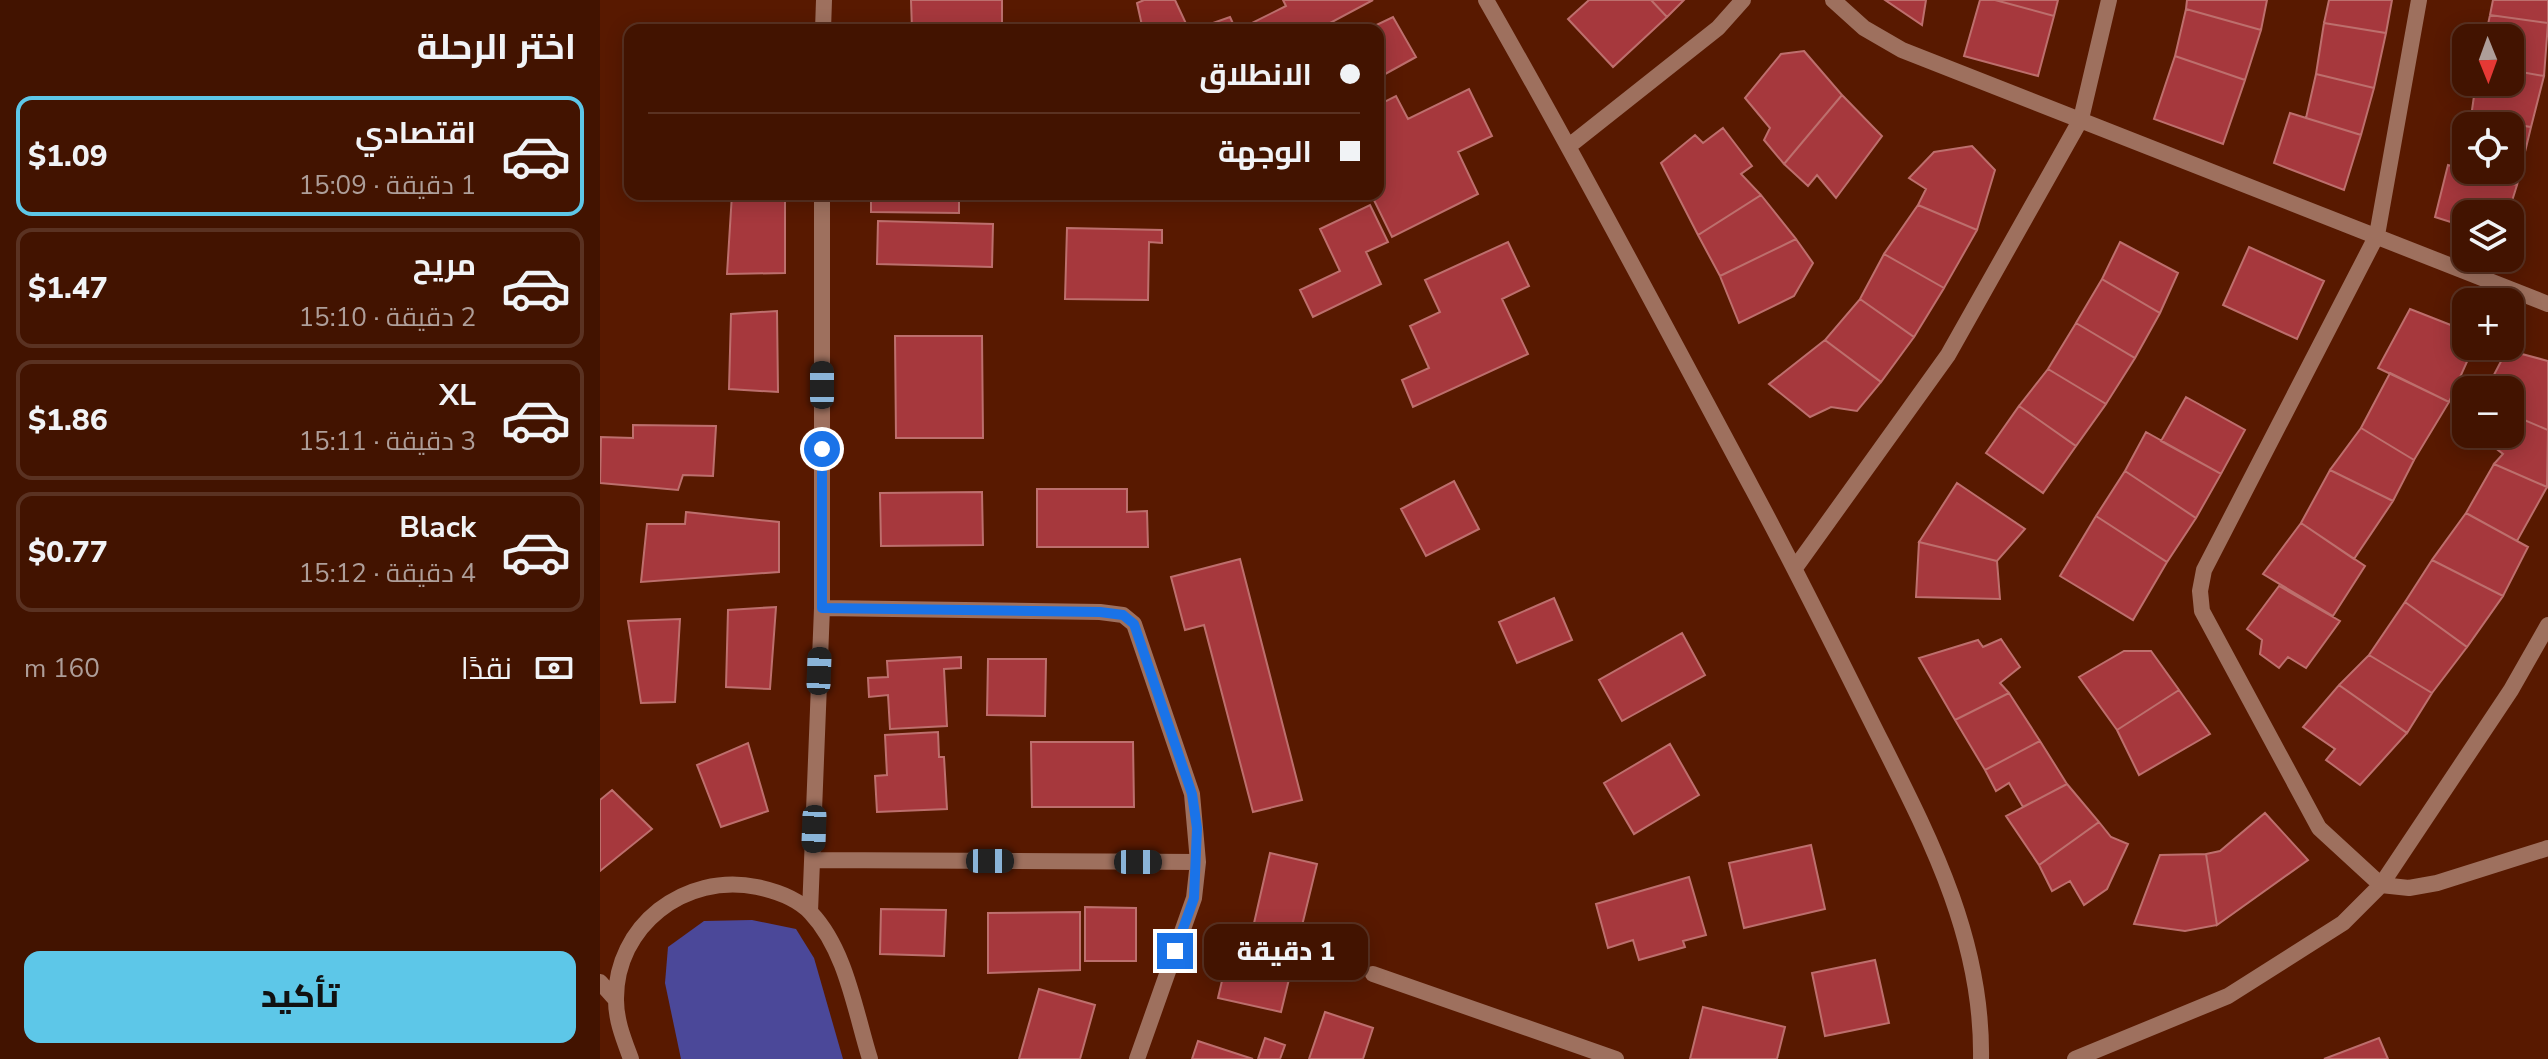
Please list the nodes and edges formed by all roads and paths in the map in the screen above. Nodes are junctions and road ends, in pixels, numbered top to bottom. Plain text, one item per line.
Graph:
1 (824, 0) edge
2 (1486, 0) edge
3 (1743, 0) edge
4 (1833, 0) edge
5 (2109, 0) edge
6 (2419, 0) edge
7 (823, 24) edge
8 (2081, 119) junction
9 (1569, 146) junction
10 (822, 200) edge
11 (2377, 235) junction
12 (2548, 304) edge
13 (1795, 568) junction
14 (822, 608) junction
15 (2548, 625) edge
16 (2548, 848) edge
17 (813, 860) junction
18 (1198, 862) junction
19 (2381, 885) junction
20 (810, 912) junction
21 (1373, 974) dead end
22 (600, 982) edge
23 (616, 1000) junction
24 (631, 1059) edge
25 (870, 1059) edge
26 (1137, 1059) edge
27 (1616, 1059) edge
28 (1981, 1059) edge
29 (2075, 1059) edge

1 - 7 street
2 - 9 street
3 - 9 street
4 - 8 street
5 - 8 street
6 - 11 street
8 - 11 street
8 - 13 street
9 - 13 street
10 - 14 street
11 - 12 street
11 - 19 street
13 - 28 street
14 - 17 street
14 - 18 street
15 - 19 street
16 - 19 street
17 - 18 street
17 - 20 street
18 - 26 street
19 - 29 street
20 - 23 street
20 - 25 street
21 - 27 street
22 - 23 street
23 - 24 street

